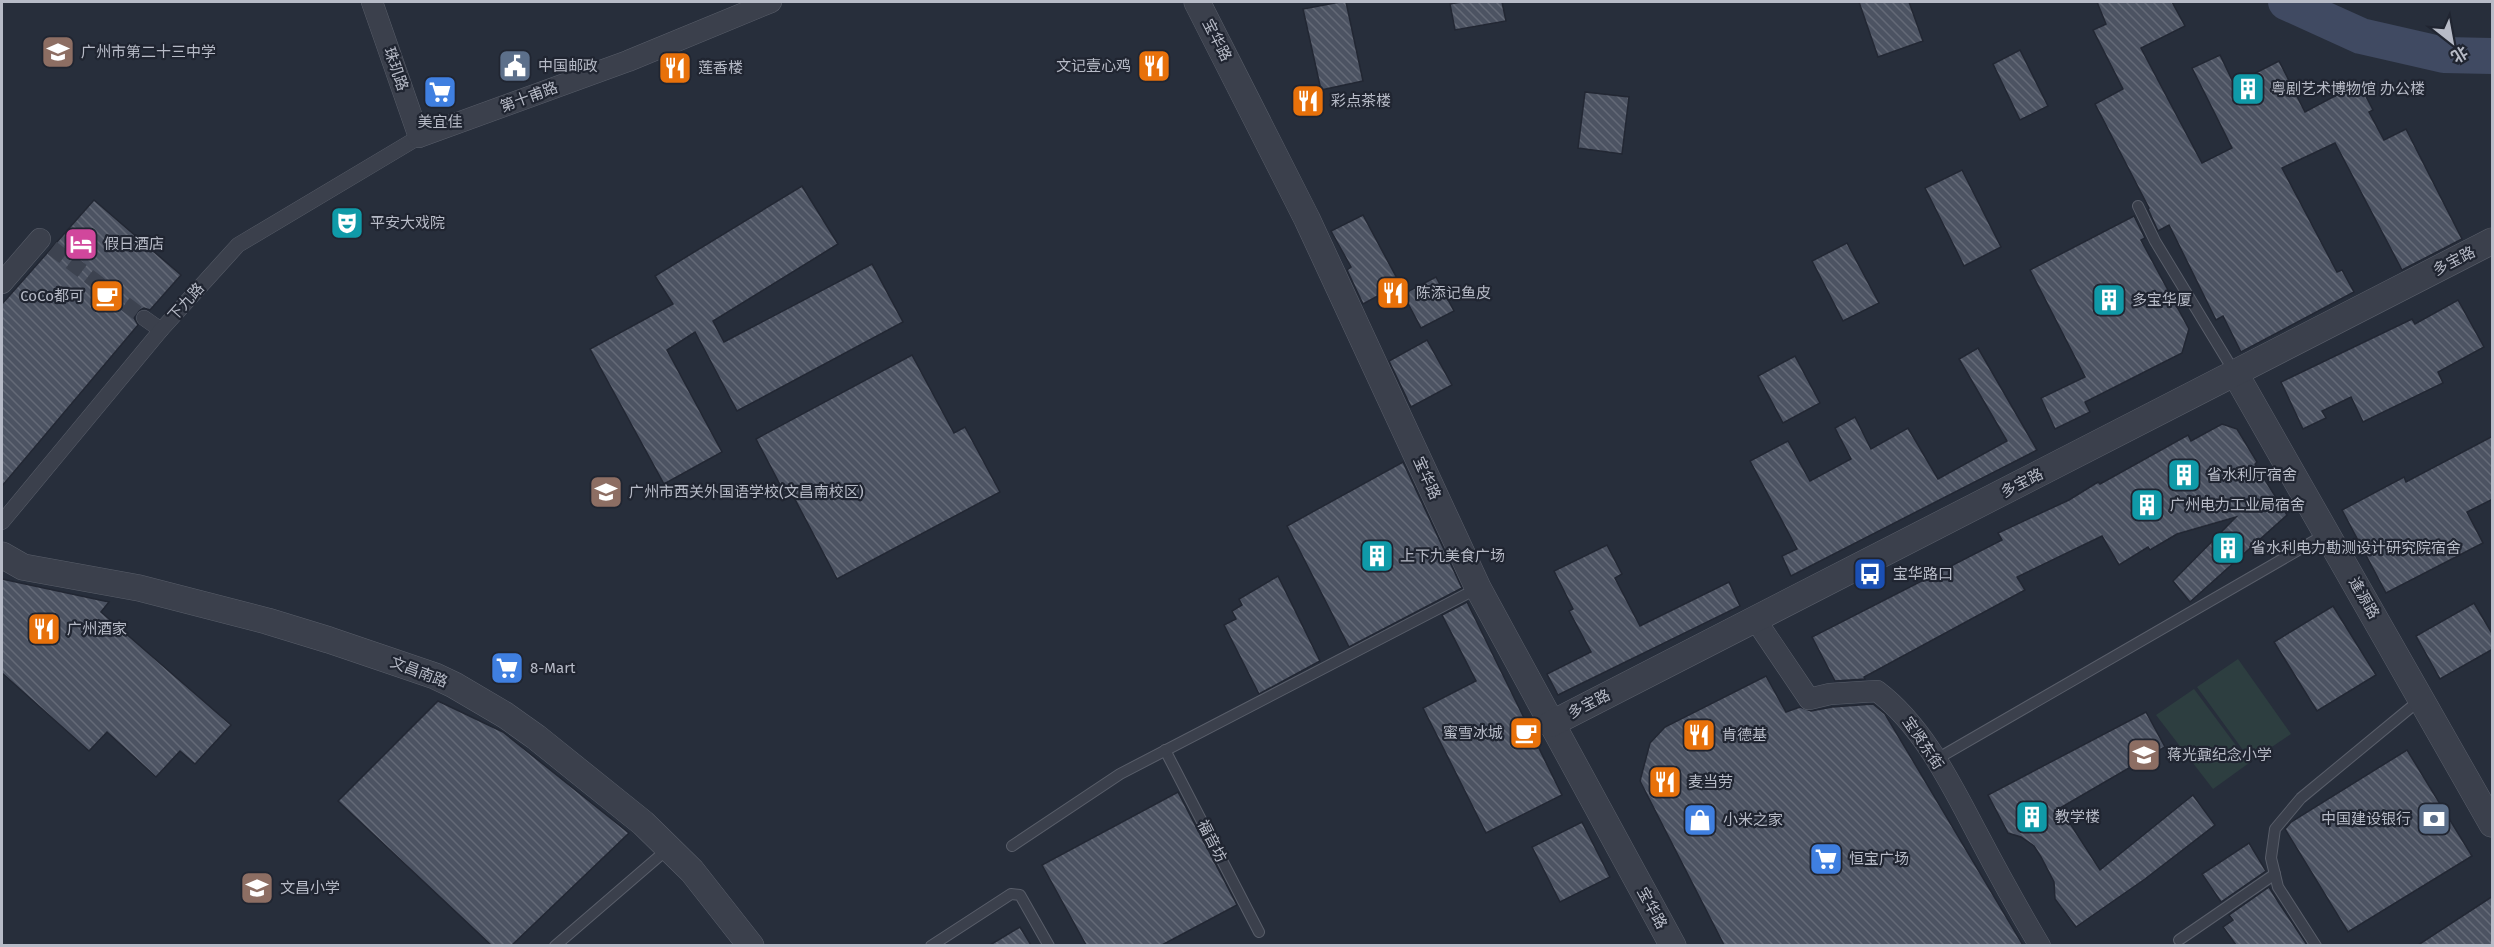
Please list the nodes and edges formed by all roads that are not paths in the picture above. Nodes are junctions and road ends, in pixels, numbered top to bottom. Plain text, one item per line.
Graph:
1 (372, 2) edge
2 (771, 2) edge
3 (1197, 2) edge
4 (419, 137) junction
5 (2138, 206) dead end
6 (2493, 241) edge
7 (46, 244) dead end
8 (4, 274) edge
9 (144, 318) tunnel mouth
10 (161, 330) junction
11 (2235, 373) junction
12 (2, 522) edge
13 (2326, 533) junction
14 (2, 555) edge
15 (1478, 588) junction
16 (1755, 619) junction
17 (2421, 699) junction
18 (1551, 724) junction
19 (1165, 750) junction
20 (1935, 760) junction
21 (2493, 824) edge
22 (1012, 846) dead end
23 (670, 847) junction
24 (2275, 874) junction
25 (1259, 932) dead end
26 (2179, 940) dead end
27 (555, 945) edge
28 (751, 945) edge
29 (930, 945) edge
30 (1049, 945) edge
31 (1673, 945) edge
32 (2040, 945) edge
33 (2316, 945) edge

1 - 4 street, 珠玑路
2 - 4 street, 第十甫路
3 - 15 street, 宝华路
4 - 10 street, 下九路
5 - 11 lane
6 - 11 street, 多宝路
7 - 8 street
9 - 10 street
10 - 12 street, 下九路
11 - 13 street, 逢源路
11 - 16 street, 多宝路
13 - 17 street, 逢源路
13 - 20 lane
14 - 23 street, 文昌南路
15 - 18 street, 宝华路
15 - 19 lane
16 - 18 street, 多宝路
16 - 20 street, 宝贤东街
17 - 21 street, 逢源路
17 - 24 lane
18 - 31 street, 宝华路
19 - 22 lane
19 - 25 lane, 福音坊
20 - 32 street, 宝贤东街
23 - 27 lane
23 - 28 street, 文昌南路
24 - 26 lane
24 - 33 lane
29 - 30 lane

